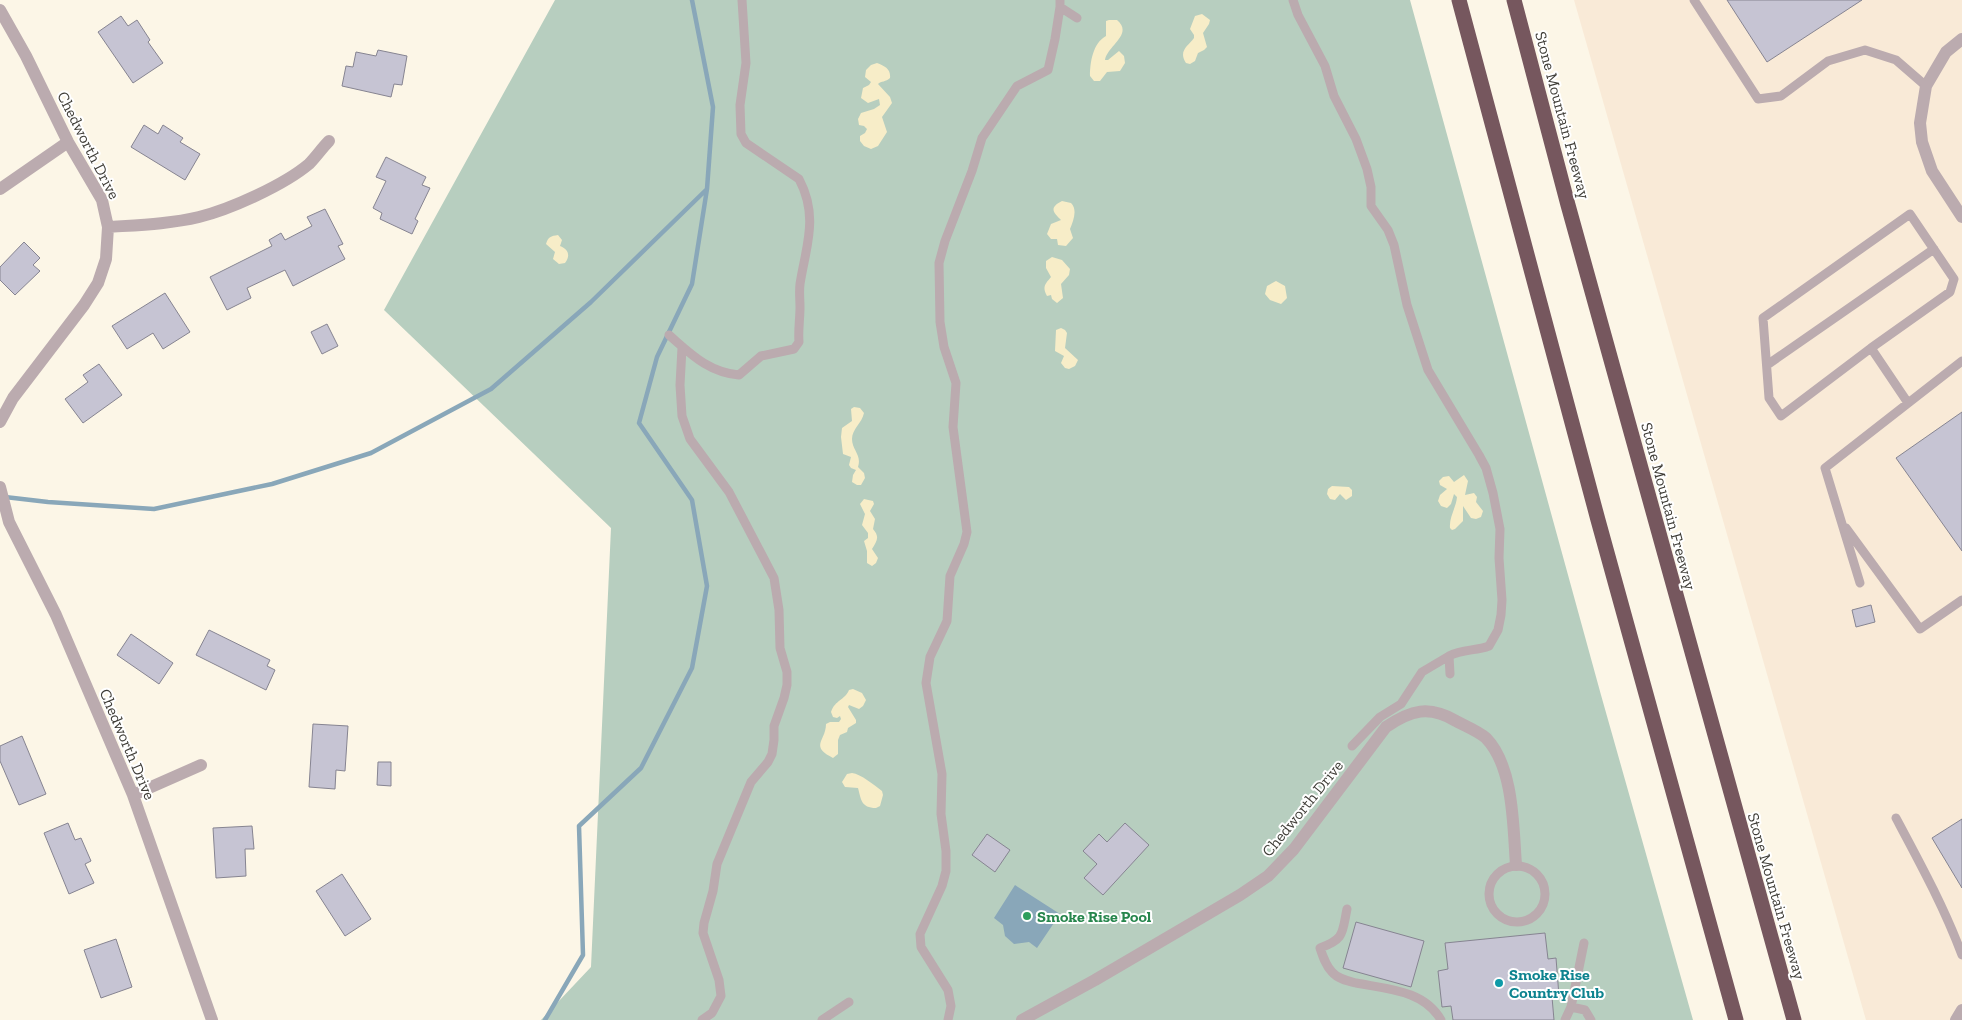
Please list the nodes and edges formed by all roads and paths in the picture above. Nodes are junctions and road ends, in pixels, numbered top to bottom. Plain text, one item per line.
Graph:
1 (742, 0) edge
2 (1293, 0) edge
3 (1459, 0) edge
4 (1514, 0) edge
5 (1694, 0) edge
6 (1060, 4) edge
7 (0, 10) edge
8 (1077, 18) dead end
9 (1962, 39) edge
10 (1926, 86) junction
11 (329, 141) dead end
12 (68, 142) junction
13 (0, 189) edge
14 (1962, 216) edge
15 (108, 227) junction
16 (1934, 250) junction
17 (669, 335) dead end
18 (682, 348) junction
19 (1871, 348) junction
20 (1962, 362) edge
21 (1766, 365) junction
22 (1908, 403) junction
23 (0, 422) edge
24 (0, 487) edge
25 (1842, 522) junction
26 (1860, 583) dead end
27 (1962, 600) edge
28 (1449, 656) junction
29 (1450, 674) dead end
30 (1352, 746) dead end
31 (201, 765) dead end
32 (133, 796) junction
33 (1896, 818) dead end
34 (1516, 865) junction
35 (1347, 909) dead end
36 (1584, 942) dead end
37 (1962, 955) edge
38 (850, 1002) dead end
39 (1571, 1007) junction
40 (1962, 1010) edge
41 (212, 1020) edge
42 (702, 1020) edge
43 (822, 1020) edge
44 (948, 1020) edge
45 (1022, 1020) edge
46 (1441, 1020) edge
47 (1565, 1020) edge
48 (1591, 1020) edge
49 (1736, 1020) edge
50 (1794, 1020) edge
51 (1956, 1020) edge

1 - 18 lane
2 - 28 lane
3 - 49 highway
4 - 50 highway, Stone Mountain Freeway
5 - 10 lane
6 - 8 lane
6 - 44 lane
7 - 12 street, Chedworth Drive
9 - 10 street
10 - 14 street
11 - 15 street
12 - 13 street
12 - 15 street, Chedworth Drive
15 - 23 street, Chedworth Drive
16 - 19 lane
16 - 21 lane
16 - 21 lane
17 - 18 lane
18 - 42 lane
19 - 21 lane
19 - 22 lane
20 - 22 lane
22 - 25 lane
24 - 32 street, Chedworth Drive
25 - 26 lane
25 - 27 lane
28 - 29 lane
28 - 30 lane
31 - 32 street
32 - 41 street, Chedworth Drive
33 - 37 lane
34 - 34 lane
34 - 45 street, Chedworth Drive
35 - 46 lane
36 - 39 lane
38 - 43 lane
39 - 47 lane
39 - 48 lane
40 - 51 street

